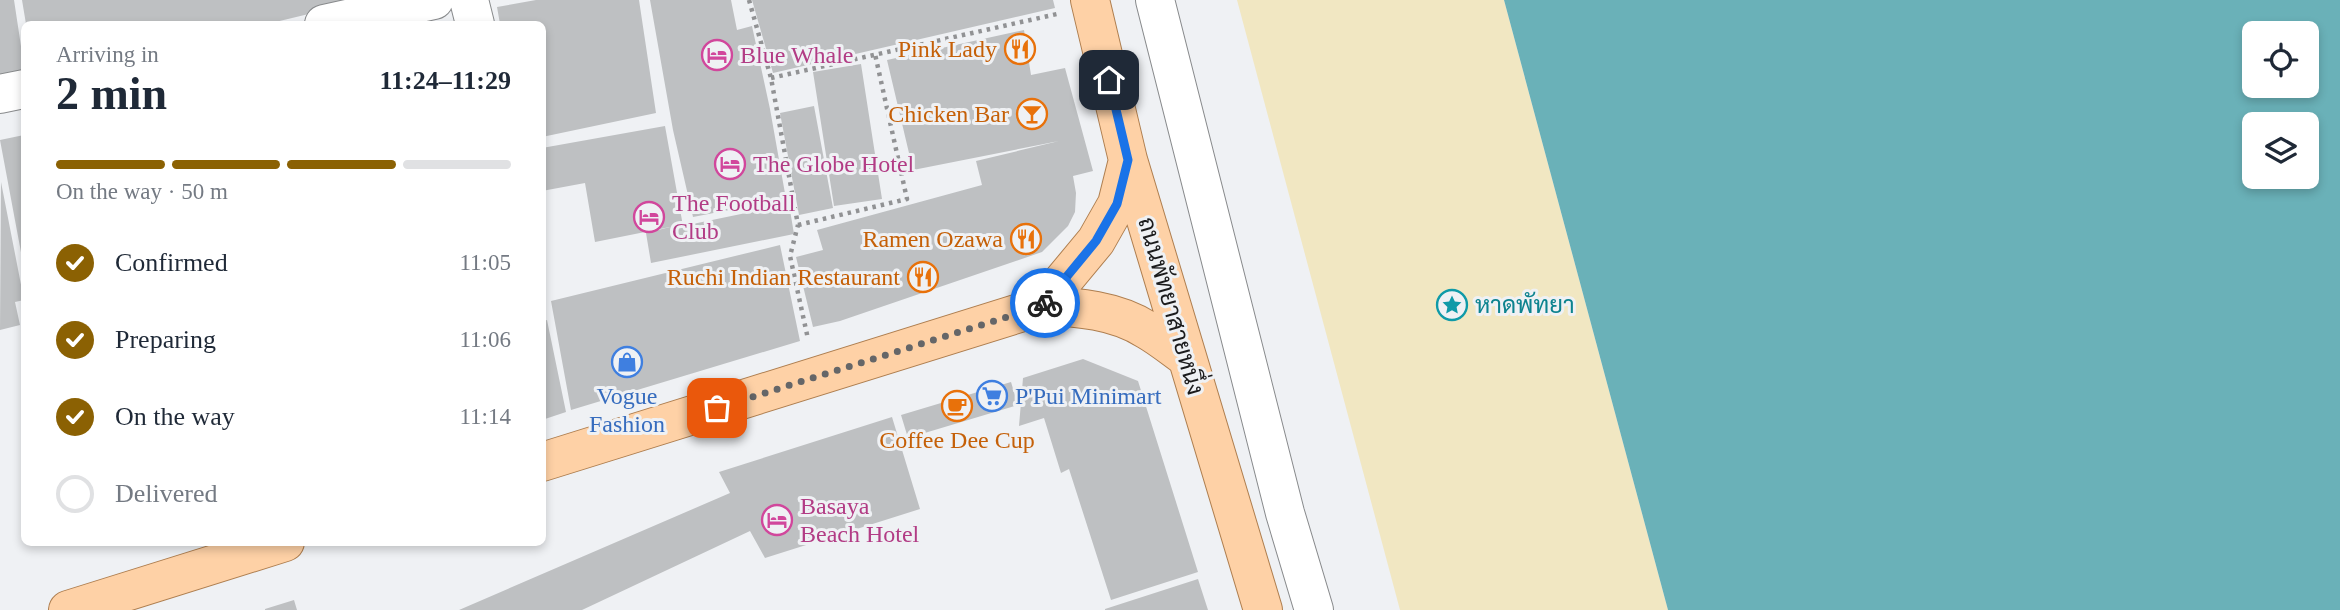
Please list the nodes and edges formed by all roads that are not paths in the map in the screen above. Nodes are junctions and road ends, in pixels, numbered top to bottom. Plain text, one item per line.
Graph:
1 (434, 0) edge
2 (469, 0) edge
3 (1155, 0) edge
4 (1091, 3) edge
5 (338, 21) edge
6 (474, 21) edge
7 (21, 90) edge
8 (0, 94) edge
9 (1128, 160) junction
10 (1042, 306) junction
11 (1187, 358) junction
12 (546, 461) edge
13 (272, 546) edge
14 (68, 610) edge
15 (1263, 610) edge
16 (1314, 610) edge

1 - 5 street
2 - 6 street
3 - 16 street
4 - 9 main road, ถนนพัทยาสายหนึ่ง
7 - 8 street
9 - 10 main road
9 - 11 main road, ถนนพัทยาสายหนึ่ง
10 - 11 main road
10 - 12 main road
11 - 15 main road, ถนนพัทยาสายหนึ่ง
13 - 14 main road

